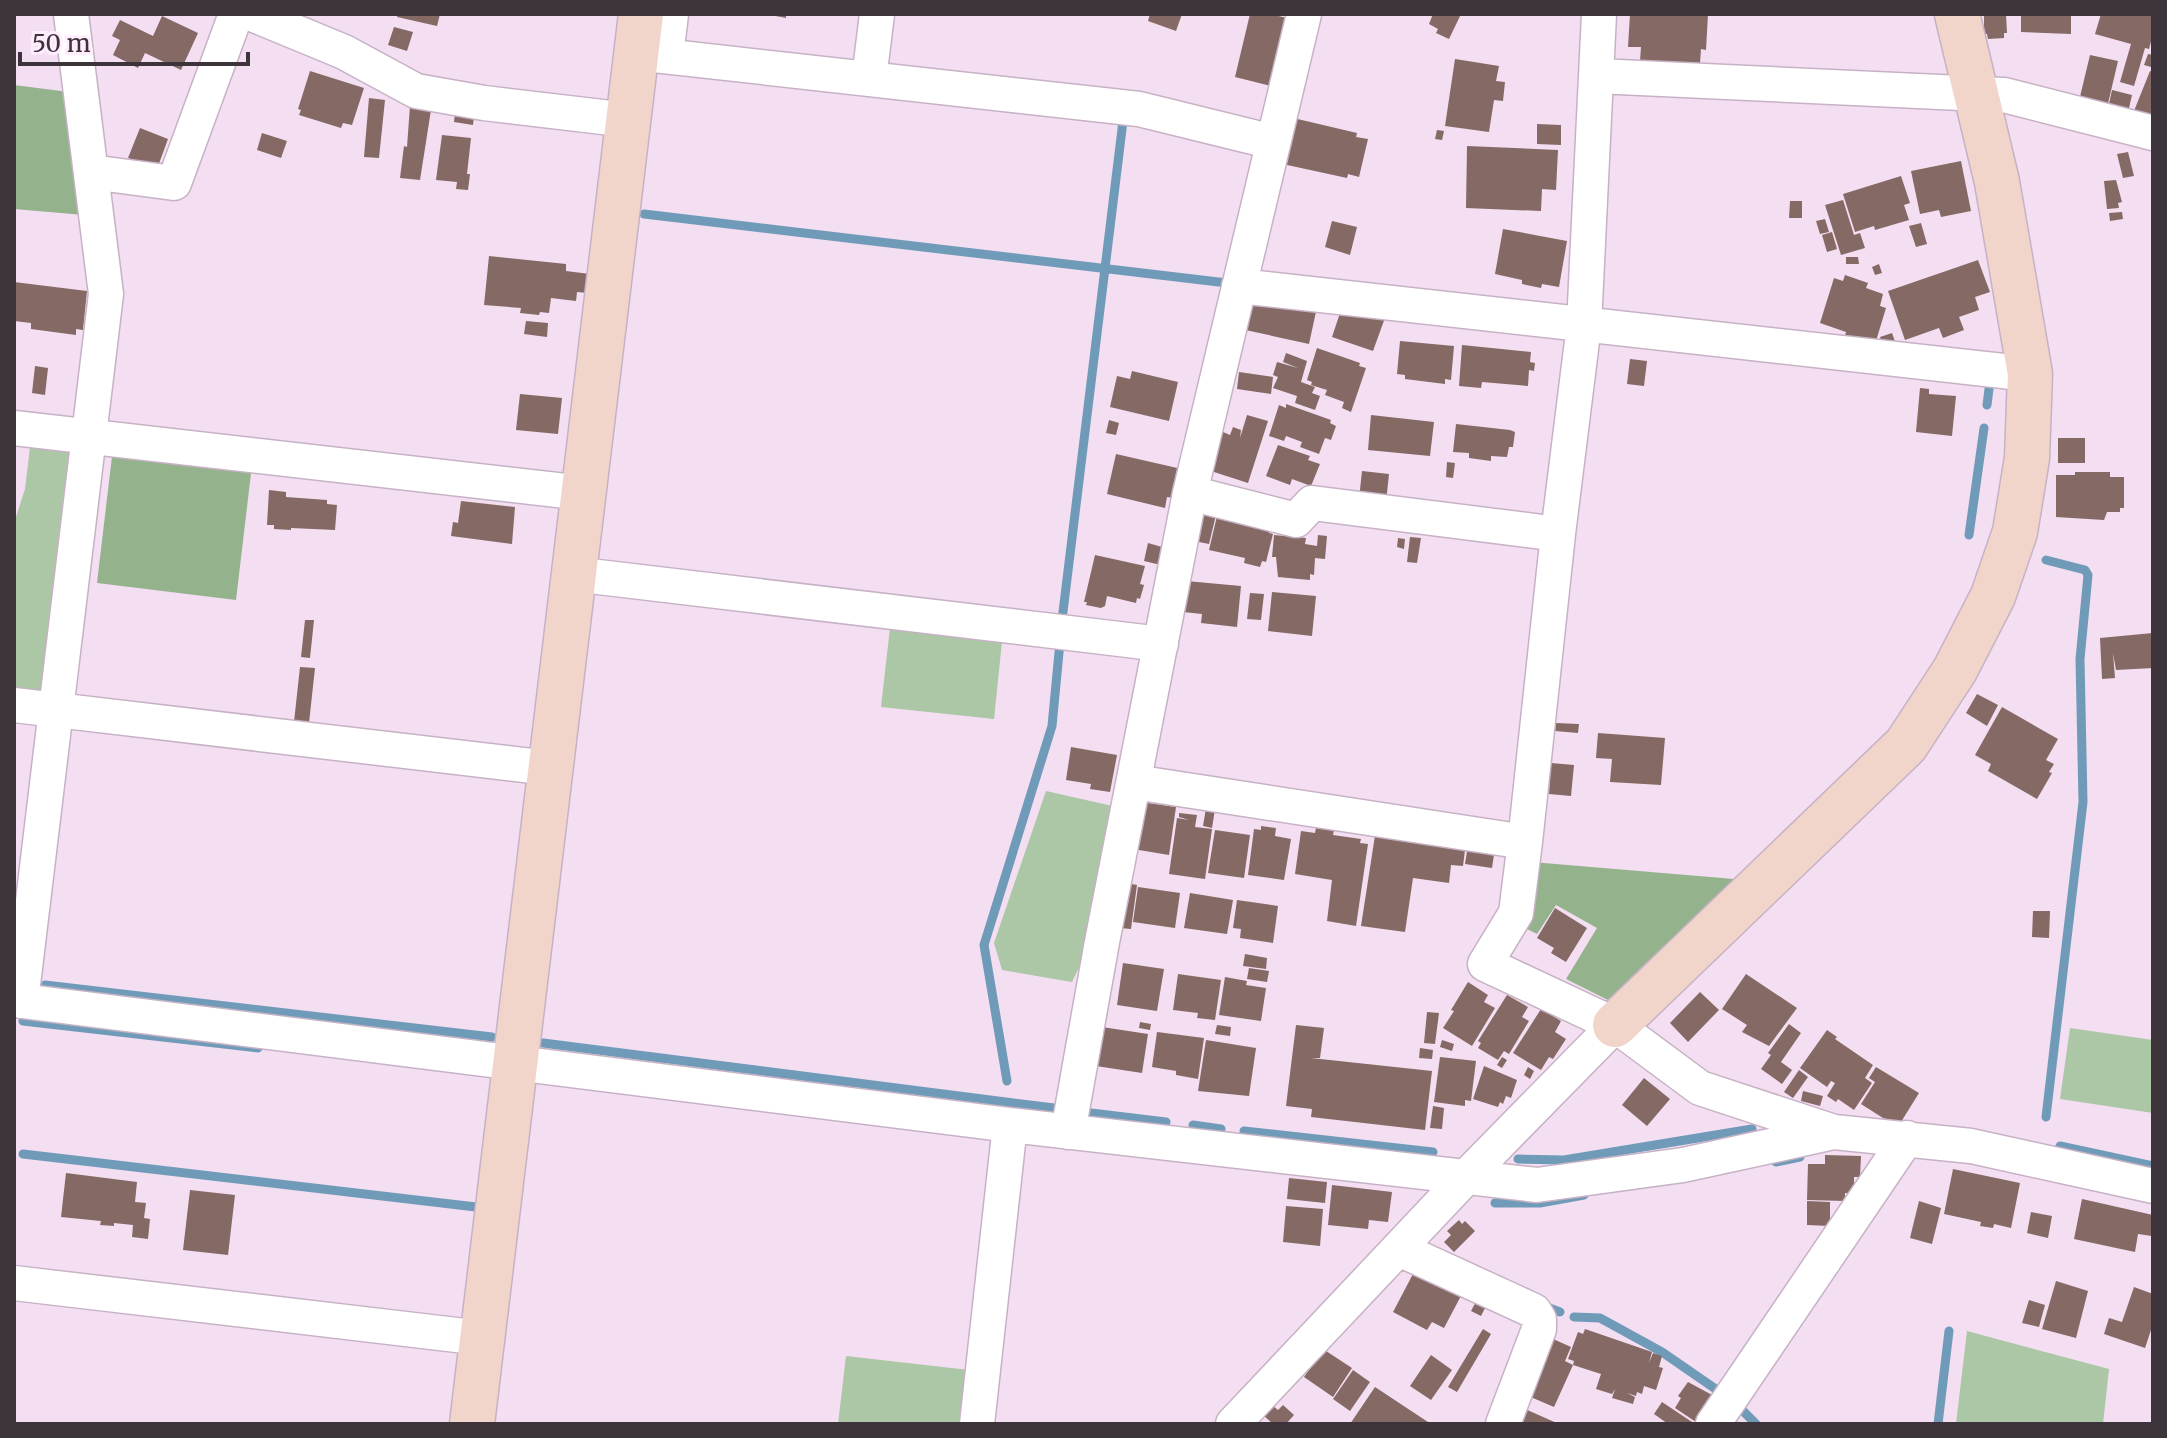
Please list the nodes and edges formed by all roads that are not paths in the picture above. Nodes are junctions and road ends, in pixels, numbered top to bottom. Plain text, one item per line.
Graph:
1 (71, 14) edge
2 (236, 14) edge
3 (252, 14) edge
4 (671, 14) edge
5 (877, 14) edge
6 (1304, 14) edge
7 (1599, 14) edge
8 (1957, 14) edge
9 (647, 41) edge
10 (1597, 76) junction
11 (869, 79) junction
12 (1976, 94) junction
13 (628, 120) junction
14 (2153, 133) edge
15 (1273, 142) junction
16 (91, 172) junction
17 (1239, 286) junction
18 (1584, 325) junction
19 (2030, 374) junction
20 (14, 428) edge
21 (88, 437) junction
22 (583, 493) junction
23 (1190, 493) junction
24 (1558, 534) junction
25 (573, 574) junction
26 (1161, 644) junction
27 (14, 705) edge
28 (55, 708) junction
29 (549, 768) junction
30 (1134, 782) junction
31 (1525, 842) junction
32 (17, 1001) edge
33 (1615, 1025) junction
34 (514, 1062) junction
35 (1010, 1125) junction
36 (1068, 1132) junction
37 (1834, 1132) junction
38 (1907, 1138) junction
39 (1466, 1177) junction
40 (2153, 1186) edge
41 (1399, 1249) junction
42 (14, 1283) edge
43 (482, 1338) junction
44 (472, 1424) edge
45 (977, 1424) edge
46 (1233, 1424) edge
47 (1503, 1424) edge
48 (1713, 1424) edge

1 - 16 street
2 - 16 street
3 - 13 street
4 - 9 street
5 - 11 street
6 - 15 street
7 - 10 street
8 - 12 street
9 - 11 street
9 - 13 street
10 - 12 street
10 - 18 street
11 - 15 street
12 - 14 street
12 - 19 street
13 - 22 street
15 - 17 street
16 - 21 street
17 - 18 street
17 - 23 street
18 - 19 street
18 - 24 street
19 - 33 street
20 - 21 street
21 - 22 street
21 - 28 street
22 - 25 street
23 - 24 street
23 - 26 street
24 - 31 street
25 - 26 street
25 - 29 street
26 - 30 street
27 - 28 street
28 - 29 street
28 - 32 street
29 - 34 street
30 - 31 street
30 - 36 street
31 - 33 street
32 - 34 street
33 - 37 street
33 - 39 street
34 - 35 street
34 - 43 street
35 - 36 street
35 - 45 street
36 - 39 street
37 - 38 street
37 - 39 street
38 - 40 street
38 - 48 street
39 - 41 street
41 - 46 street
41 - 47 street
42 - 43 street
43 - 44 street

